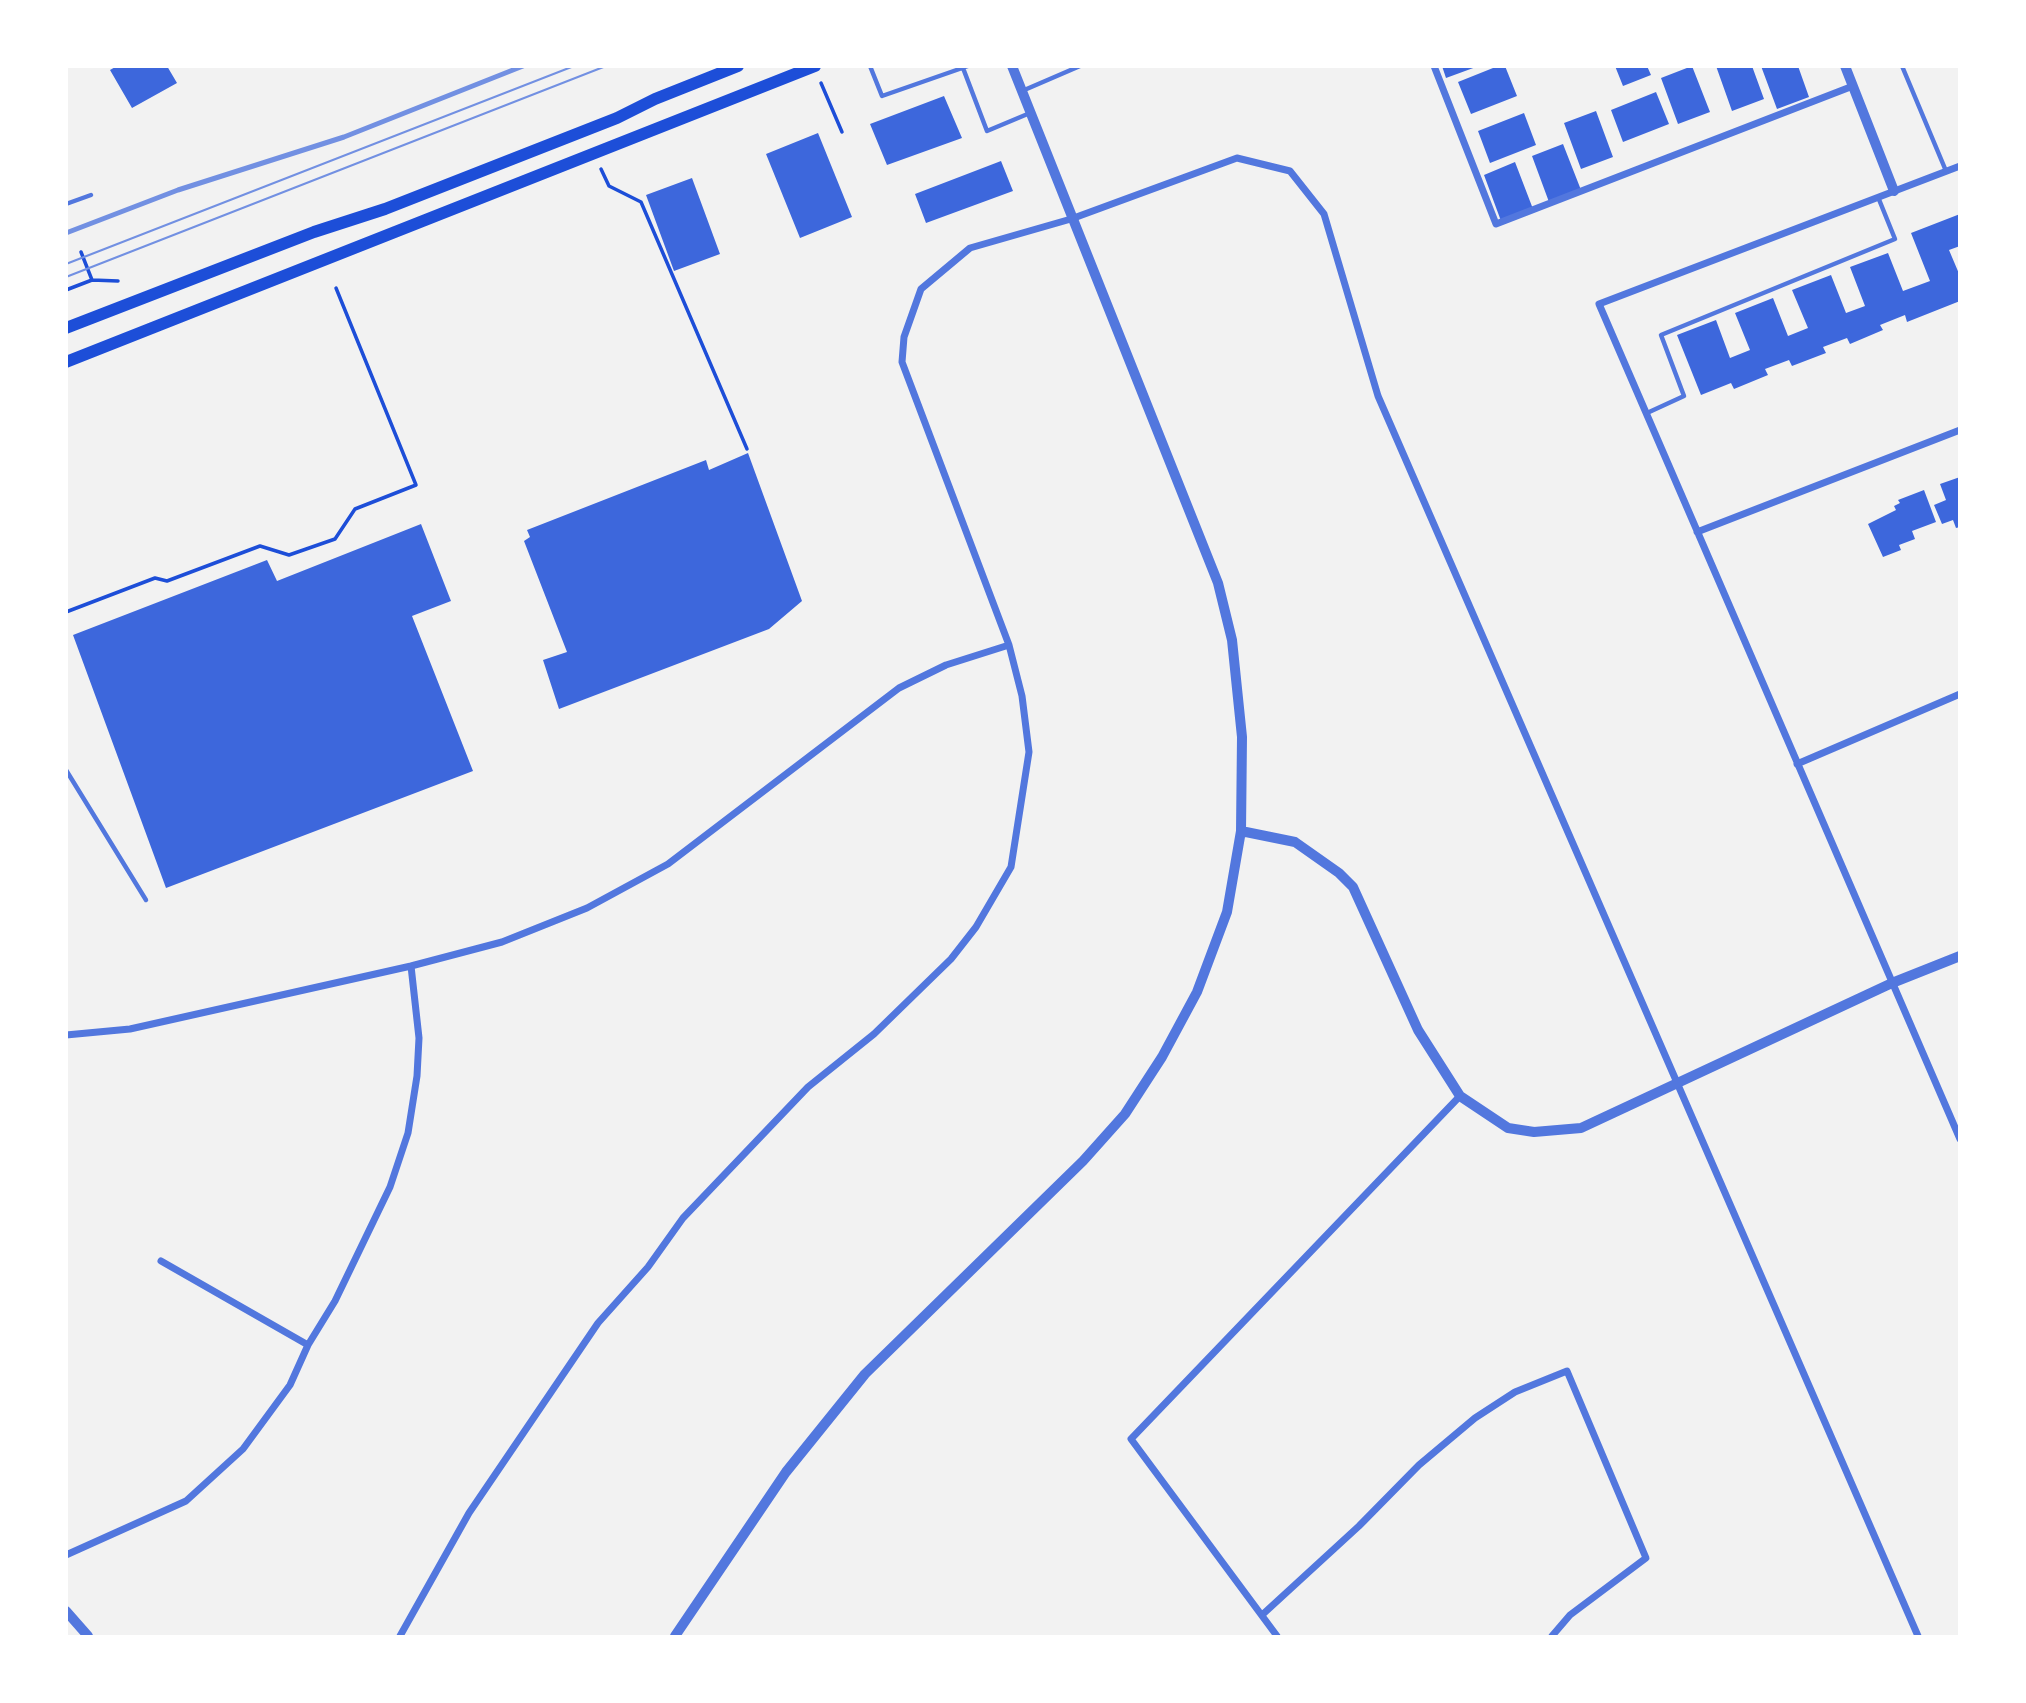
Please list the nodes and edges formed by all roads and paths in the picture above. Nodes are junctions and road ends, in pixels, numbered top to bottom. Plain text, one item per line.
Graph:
1 (738, 66) edge
2 (814, 66) edge
3 (870, 66) edge
4 (1012, 66) edge
5 (1080, 66) edge
6 (1434, 66) edge
7 (1846, 66) edge
8 (1902, 66) edge
9 (965, 67) edge
10 (821, 83) dead end
11 (1853, 86) junction
12 (1021, 91) junction
13 (1030, 113) junction
14 (842, 132) dead end
15 (1959, 166) edge
16 (601, 169) dead end
17 (1946, 171) junction
18 (1894, 191) junction
19 (92, 195) dead end
20 (1878, 197) junction
21 (66, 204) edge
22 (1071, 219) junction
23 (80, 252) dead end
24 (92, 280) junction
25 (118, 281) dead end
26 (336, 288) dead end
27 (66, 290) edge
28 (66, 328) edge
29 (66, 362) edge
30 (1646, 414) junction
31 (1959, 430) edge
32 (747, 449) dead end
33 (1697, 532) junction
34 (66, 612) edge
35 (1009, 645) junction
36 (1959, 694) edge
37 (1797, 764) junction
38 (66, 770) edge
39 (1241, 831) junction
40 (146, 900) dead end
41 (1959, 956) edge
42 (411, 966) junction
43 (1892, 983) junction
44 (66, 1035) edge
45 (1677, 1086) junction
46 (1460, 1096) junction
47 (1959, 1139) edge
48 (161, 1261) dead end
49 (308, 1345) junction
50 (66, 1555) edge
51 (66, 1611) edge
52 (1262, 1615) junction
53 (88, 1636) edge
54 (400, 1636) edge
55 (675, 1636) edge
56 (1277, 1636) edge
57 (1552, 1636) edge
58 (1918, 1636) edge

1 - 28 main road
2 - 29 main road
3 - 9 lane
4 - 12 street
5 - 12 lane
6 - 11 street
7 - 11 street
8 - 17 lane
9 - 13 lane
10 - 14 path
11 - 18 street
12 - 13 street
13 - 22 street
15 - 17 street
16 - 32 path
17 - 18 street
18 - 20 street
19 - 21 lane
20 - 30 lane
20 - 30 street
22 - 35 street
22 - 39 street
22 - 45 street
23 - 24 path
24 - 25 path
24 - 27 path
26 - 34 path
30 - 33 street
31 - 33 street
33 - 37 street
35 - 42 street
35 - 54 street
36 - 37 street
37 - 43 street
38 - 40 lane
39 - 46 street
39 - 55 street
41 - 43 street
42 - 44 street
42 - 49 street
43 - 45 street
43 - 47 street
45 - 46 street
45 - 58 street
46 - 52 street
48 - 49 street
49 - 50 street
51 - 53 street
52 - 56 street
52 - 57 street

